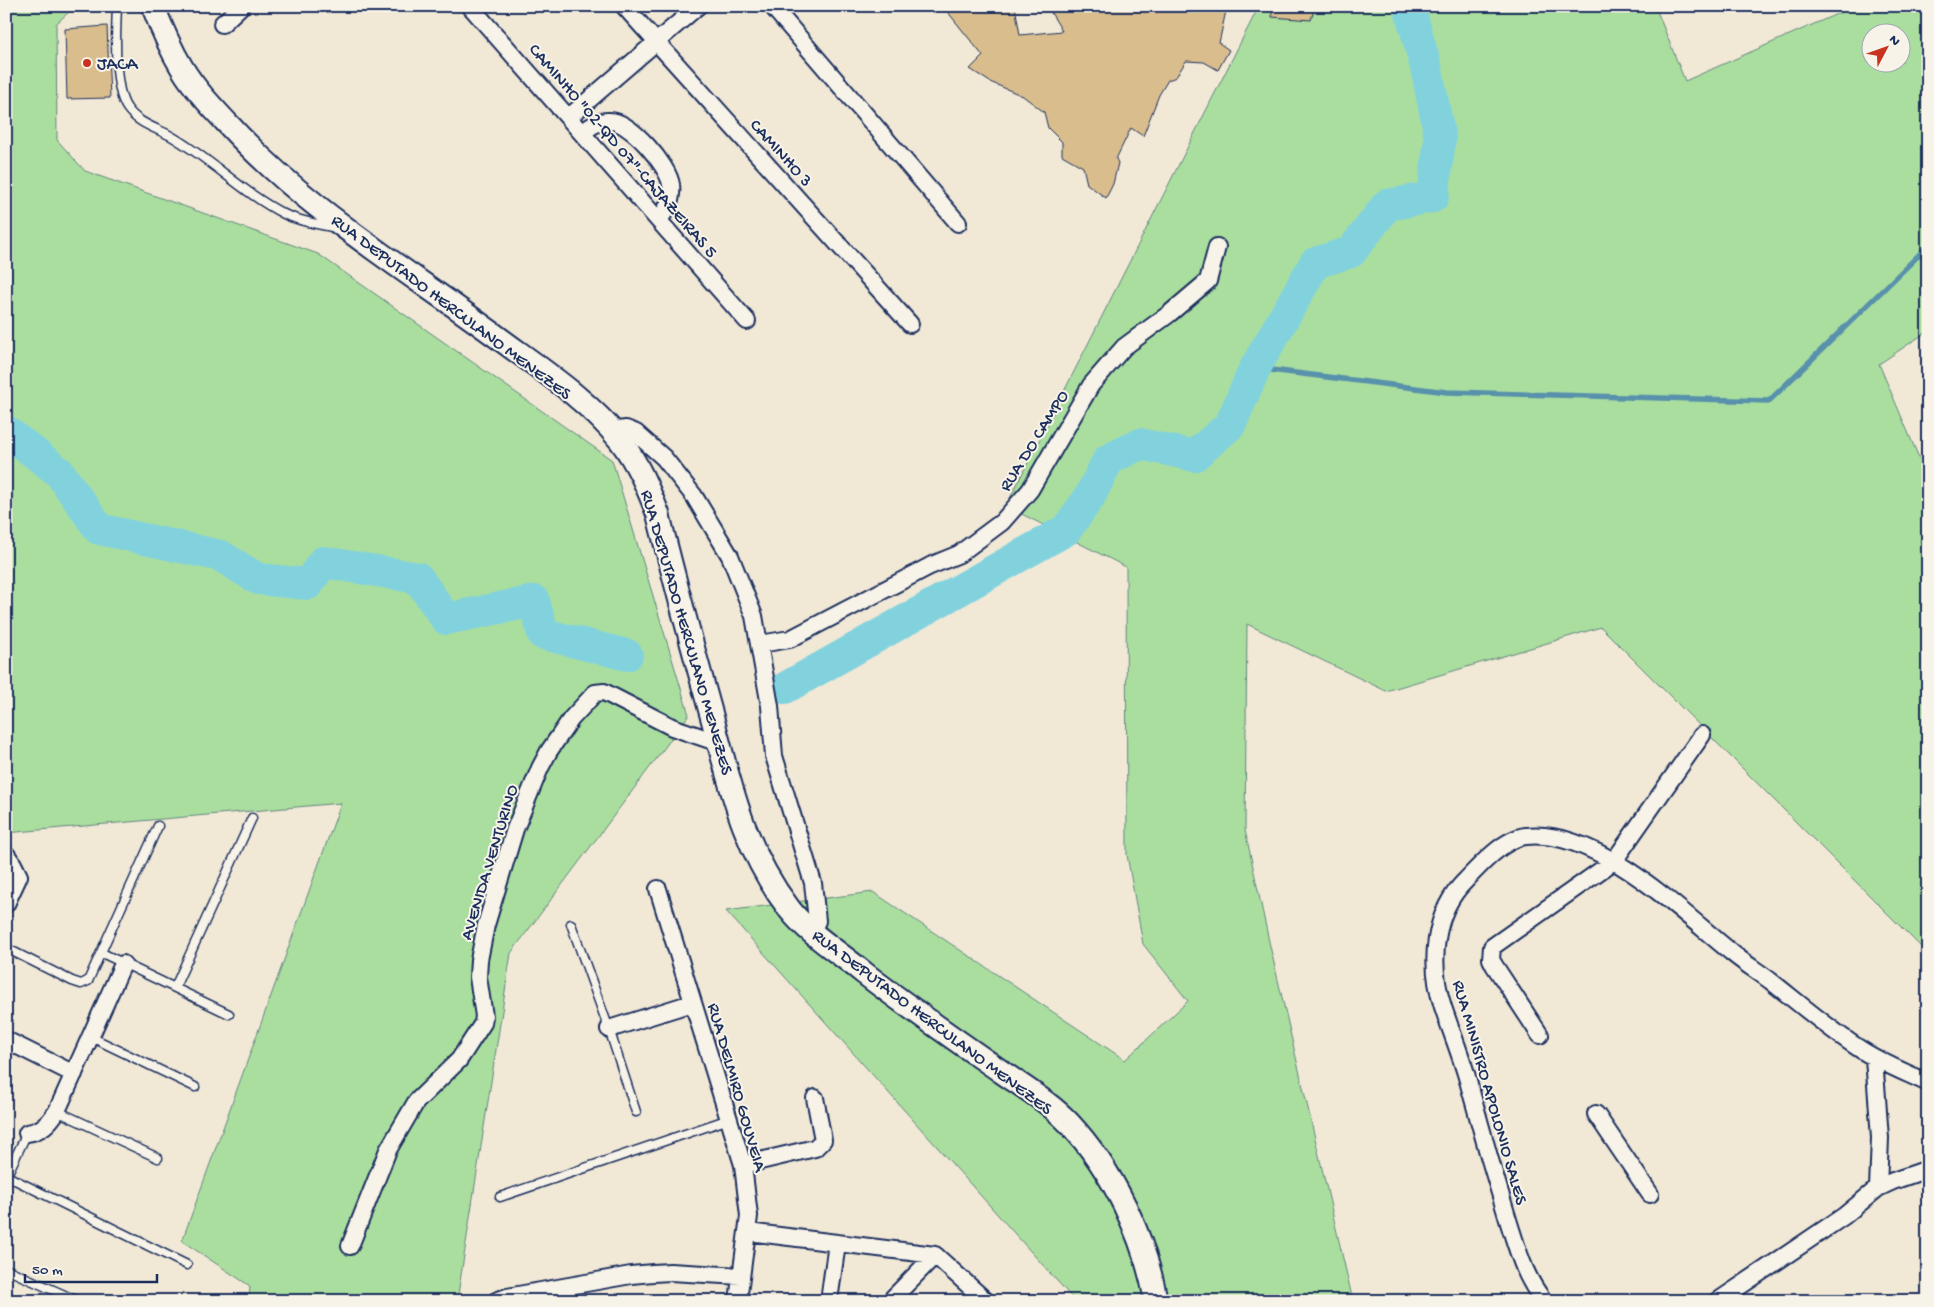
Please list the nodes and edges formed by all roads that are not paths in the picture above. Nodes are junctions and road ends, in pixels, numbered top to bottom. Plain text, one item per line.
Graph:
1 (117, 6) edge
2 (153, 6) edge
3 (241, 6) edge
4 (470, 6) edge
5 (624, 6) edge
6 (698, 6) edge
7 (772, 6) edge
8 (222, 24) dead end
9 (656, 42) junction
10 (569, 117) junction
11 (582, 133) junction
12 (659, 220) junction
13 (958, 223) dead end
14 (347, 229) junction
15 (1217, 247) dead end
16 (747, 321) dead end
17 (910, 324) dead end
18 (611, 430) junction
19 (760, 644) junction
20 (1702, 735) dead end
21 (719, 743) junction
22 (252, 818) dead end
23 (158, 826) dead end
24 (6, 854) edge
25 (1614, 861) junction
26 (658, 889) dead end
27 (6, 904) edge
28 (571, 924) dead end
29 (812, 932) junction
30 (6, 948) edge
31 (102, 953) junction
32 (123, 964) junction
33 (175, 987) junction
34 (692, 1003) junction
35 (229, 1014) dead end
36 (609, 1029) junction
37 (1540, 1036) dead end
38 (91, 1037) junction
39 (6, 1040) edge
40 (1874, 1058) junction
41 (74, 1074) junction
42 (1928, 1082) edge
43 (195, 1087) dead end
44 (815, 1098) dead end
45 (58, 1111) junction
46 (636, 1112) dead end
47 (1596, 1114) dead end
48 (730, 1119) junction
49 (27, 1133) joint
50 (158, 1158) dead end
51 (743, 1166) junction
52 (1928, 1169) edge
53 (6, 1176) edge
54 (1878, 1188) junction
55 (1650, 1194) dead end
56 (500, 1197) dead end
57 (748, 1232) junction
58 (836, 1243) junction
59 (350, 1246) dead end
60 (935, 1255) junction
61 (187, 1265) dead end
62 (6, 1269) edge
63 (741, 1276) junction
64 (78, 1301) edge
65 (496, 1301) edge
66 (738, 1301) edge
67 (828, 1301) edge
68 (890, 1301) edge
69 (986, 1301) edge
70 (1156, 1301) edge
71 (1544, 1301) edge
72 (1718, 1301) edge

1 - 14 lane
2 - 14 main road, RUA DEPUTADO HERCULANO MENEZES
3 - 8 street
4 - 10 street, CAMINHO "02-QD 07"-CAJAZEIRAS 5
5 - 9 street, CAMINHO 3
6 - 9 street
7 - 13 street
9 - 10 street
9 - 17 street, CAMINHO 3
10 - 11 street, CAMINHO "02-QD 07"-CAJAZEIRAS 5
11 - 12 street, CAMINHO "02-QD 07"-CAJAZEIRAS 5
11 - 12 street
12 - 16 street, CAMINHO "02-QD 07"-CAJAZEIRAS 5
14 - 18 main road, RUA DEPUTADO HERCULANO MENEZES
15 - 19 street, RUA DO CAMPO
18 - 19 street
18 - 21 main road, RUA DEPUTADO HERCULANO MENEZES
19 - 29 street
20 - 25 street
21 - 29 main road, RUA DEPUTADO HERCULANO MENEZES
21 - 59 street, AVENIDA VENTURINO
22 - 33 lane
23 - 31 lane
24 - 27 street
25 - 37 street
25 - 40 street, RUA MINISTRO APOLONIO SALES
25 - 71 street, RUA MINISTRO APOLONIO SALES
26 - 34 street, RUA DELMIRO GOUVEIA
28 - 36 lane
29 - 70 main road, RUA DEPUTADO HERCULANO MENEZES
30 - 31 lane
31 - 32 lane
32 - 33 lane
32 - 38 street
33 - 35 lane
34 - 36 street
34 - 48 street, RUA DELMIRO GOUVEIA
36 - 46 lane
38 - 41 street
38 - 43 lane
39 - 41 street
40 - 42 street, RUA MINISTRO APOLONIO SALES
40 - 54 street
41 - 45 street
44 - 51 street
45 - 49 street
45 - 50 lane
47 - 55 street
48 - 51 street, RUA DELMIRO GOUVEIA
48 - 56 lane
49 - 53 lane
51 - 57 street, RUA DELMIRO GOUVEIA
52 - 54 street
53 - 61 lane
54 - 72 street
57 - 58 street
57 - 63 street, RUA DELMIRO GOUVEIA
58 - 60 street
58 - 67 street
60 - 68 street
60 - 69 street
62 - 64 lane
63 - 65 street
63 - 66 street, RUA DELMIRO GOUVEIA

